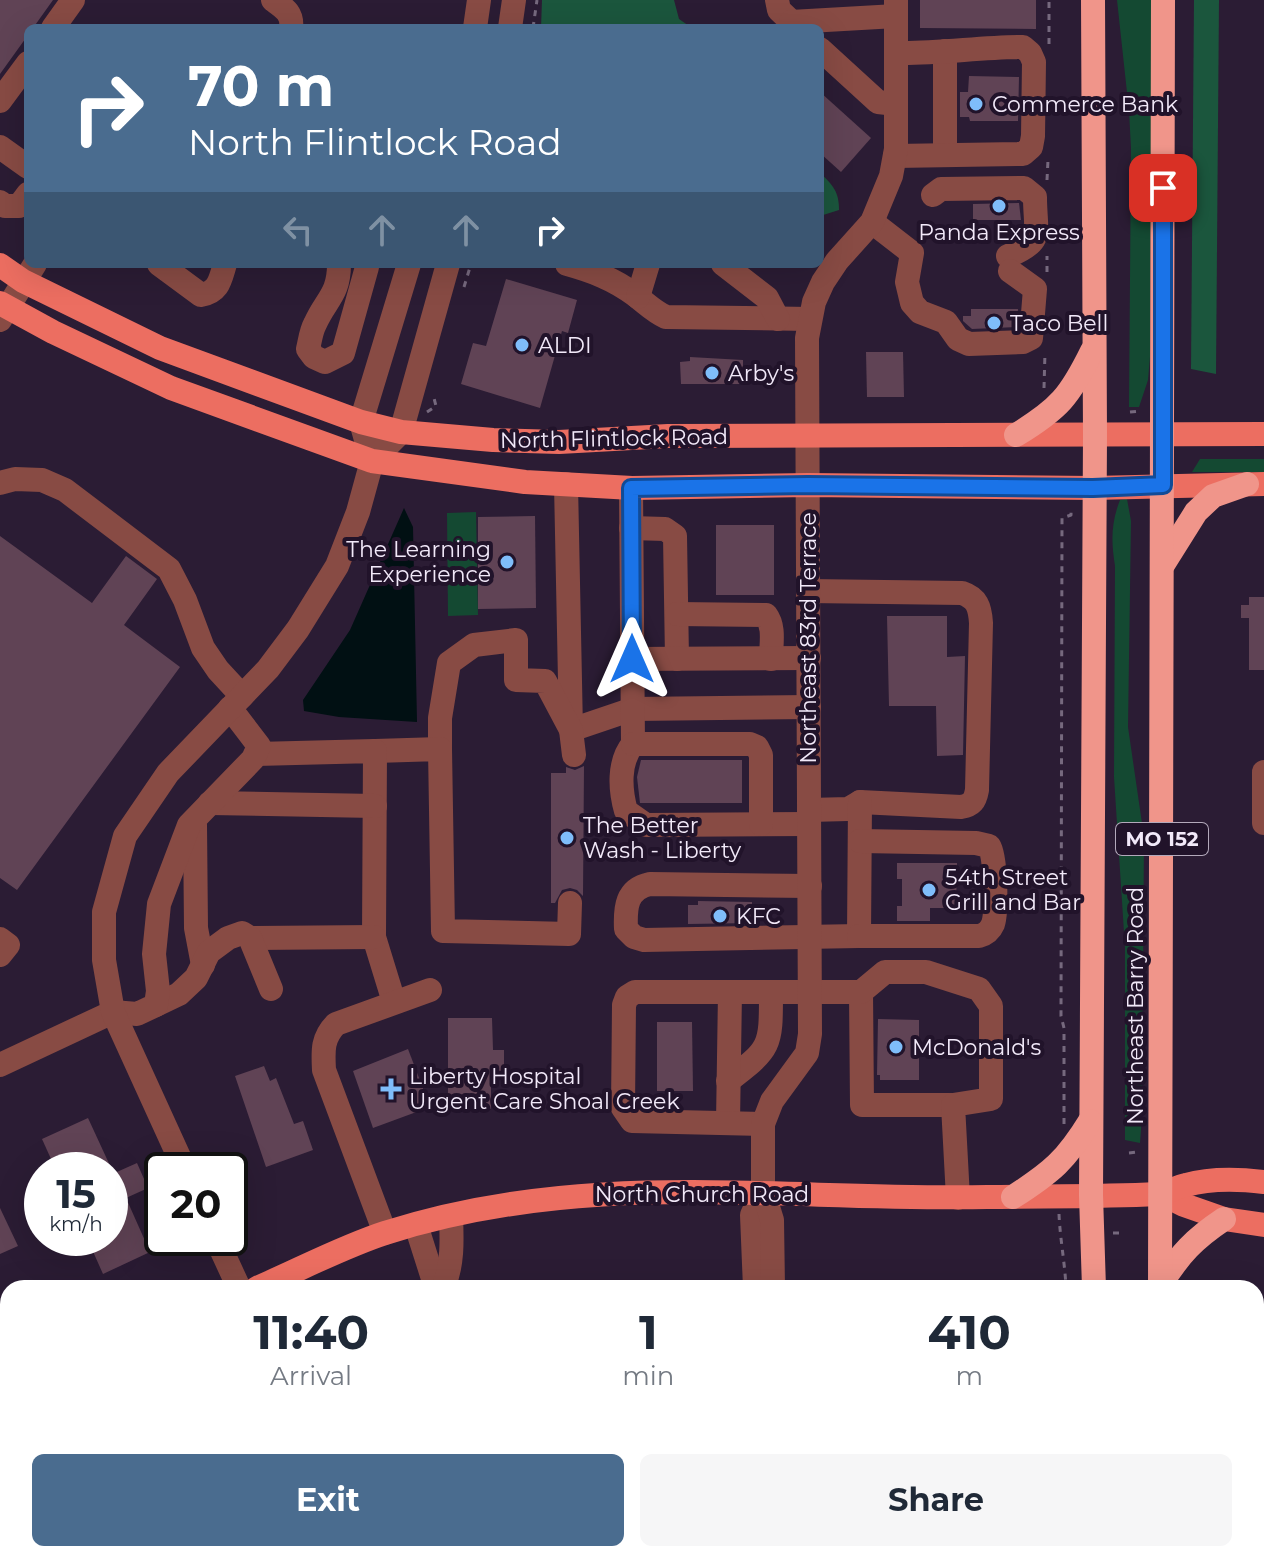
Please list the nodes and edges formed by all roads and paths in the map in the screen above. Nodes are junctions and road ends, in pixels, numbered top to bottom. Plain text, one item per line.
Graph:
1 (73, 0) edge
2 (273, 0) edge
3 (479, 0) edge
4 (514, 0) edge
5 (537, 0) edge
6 (777, 0) edge
7 (1093, 0) edge
8 (1163, 0) edge
9 (896, 8) edge
10 (56, 24) edge
11 (291, 24) edge
12 (476, 24) edge
13 (511, 24) edge
14 (534, 24) edge
15 (793, 24) edge
16 (800, 24) edge
17 (945, 51) junction
18 (824, 53) edge
19 (896, 53) junction
20 (24, 68) edge
21 (0, 101) edge
22 (896, 104) junction
23 (0, 147) edge
24 (945, 155) junction
25 (895, 156) junction
26 (24, 164) edge
27 (933, 195) dead end
28 (24, 199) edge
29 (0, 202) edge
30 (872, 222) junction
31 (0, 265) edge
32 (164, 268) edge
33 (224, 268) edge
34 (339, 268) edge
35 (367, 268) edge
36 (408, 268) edge
37 (447, 268) edge
38 (647, 268) edge
39 (728, 268) edge
40 (601, 269) edge
41 (29, 272) edge
42 (638, 297) junction
43 (2, 310) edge
44 (778, 319) junction
45 (810, 319) junction
46 (1094, 346) junction
47 (1140, 411) dead end
48 (1130, 412) dead end
49 (361, 422) junction
50 (401, 432) junction
51 (1163, 434) junction
52 (1264, 434) edge
53 (806, 435) junction
54 (1016, 435) junction
55 (1095, 435) junction
56 (372, 461) junction
57 (0, 483) edge
58 (566, 484) junction
59 (1256, 484) edge
60 (808, 485) junction
61 (1163, 485) junction
62 (631, 488) junction
63 (1093, 488) junction
64 (1071, 515) dead end
65 (631, 528) junction
66 (1163, 565) junction
67 (808, 591) junction
68 (677, 614) junction
69 (809, 658) junction
70 (632, 659) junction
71 (677, 659) junction
72 (771, 659) junction
73 (236, 702) junction
74 (809, 707) junction
75 (633, 709) junction
76 (571, 730) junction
77 (633, 744) junction
78 (440, 749) junction
79 (375, 751) junction
80 (256, 754) junction
81 (574, 755) dead end
82 (1264, 772) edge
83 (860, 802) junction
84 (375, 806) junction
85 (202, 811) junction
86 (809, 817) junction
87 (1264, 823) edge
88 (761, 824) junction
89 (860, 841) junction
90 (810, 886) junction
91 (570, 903) dead end
92 (810, 936) junction
93 (859, 936) junction
94 (374, 937) junction
95 (250, 938) junction
96 (0, 939) edge
97 (0, 955) edge
98 (203, 965) junction
99 (271, 989) dead end
100 (430, 990) dead end
101 (730, 992) junction
102 (861, 992) junction
103 (771, 993) junction
104 (810, 993) junction
105 (394, 1002) junction
106 (156, 1005) junction
107 (113, 1012) junction
108 (0, 1065) edge
109 (728, 1081) junction
110 (953, 1105) junction
111 (1091, 1119) junction
112 (728, 1123) junction
113 (763, 1124) junction
114 (1064, 1137) dead end
115 (177, 1152) edge
116 (1137, 1152) dead end
117 (1129, 1153) dead end
118 (1264, 1182) edge
119 (763, 1191) junction
120 (1162, 1194) junction
121 (1091, 1195) junction
122 (1013, 1197) junction
123 (958, 1198) junction
124 (451, 1216) junction
125 (1224, 1219) junction
126 (416, 1225) junction
127 (1264, 1225) edge
128 (385, 1233) junction
129 (1113, 1233) dead end
130 (1122, 1233) dead end
131 (1060, 1234) dead end
132 (224, 1256) edge
133 (235, 1280) edge
134 (276, 1280) edge
135 (433, 1280) edge
136 (446, 1280) edge
137 (755, 1280) edge
138 (773, 1280) edge
139 (1066, 1280) edge
140 (1094, 1280) edge
141 (1160, 1280) edge
142 (1164, 1280) edge

1 - 10 street
2 - 11 street
3 - 12 street
4 - 13 street
5 - 14 path
6 - 15 street
7 - 46 highway, MO 152
8 - 51 highway, MO 152
9 - 16 street
9 - 19 street, Northeast 83rd Terrace
17 - 19 street
17 - 24 street
17 - 24 street
18 - 22 street
19 - 22 street, Northeast 83rd Terrace
20 - 21 street
22 - 25 street, Northeast 83rd Terrace
23 - 26 street
24 - 25 street
25 - 30 street, Northeast 83rd Terrace
27 - 30 street
28 - 29 street
30 - 45 street, Northeast 83rd Terrace
31 - 41 main road, North Flintlock Road
32 - 33 street
34 - 35 street
36 - 49 street
37 - 50 street
38 - 42 street
39 - 44 street
40 - 42 street
41 - 43 street
41 - 49 main road, North Flintlock Road
42 - 44 street
43 - 56 main road, North Flintlock Road
44 - 45 street
45 - 53 street, Northeast 83rd Terrace
46 - 54 highway
46 - 55 highway, MO 152
47 - 48 path
49 - 50 main road, North Flintlock Road
49 - 56 street
50 - 53 main road, North Flintlock Road
50 - 56 street
51 - 52 main road, North Flintlock Road
51 - 55 main road, North Flintlock Road
51 - 61 highway, MO 152
53 - 54 main road, North Flintlock Road
53 - 60 street, Northeast 83rd Terrace
54 - 55 main road, North Flintlock Road
55 - 63 highway, Northeast Barry Road / MO 152
56 - 58 main road, North Flintlock Road
56 - 73 street
57 - 73 street
58 - 62 main road, North Flintlock Road
58 - 76 street
59 - 61 main road, North Flintlock Road
59 - 66 highway
60 - 62 main road, North Flintlock Road
60 - 63 main road, North Flintlock Road
60 - 67 street, Northeast 83rd Terrace
61 - 63 main road, North Flintlock Road
61 - 66 highway, Northeast Barry Road / MO 152
62 - 65 street
63 - 111 highway, Northeast Barry Road / MO 152
64 - 114 path
65 - 68 street
65 - 70 street
66 - 120 highway, Northeast Barry Road / MO 152
67 - 69 street, Northeast 83rd Terrace
67 - 83 street
68 - 71 street
68 - 72 street
69 - 72 street
69 - 74 street, Northeast 83rd Terrace
70 - 71 street
70 - 75 street
71 - 72 street
73 - 80 street
73 - 107 street
74 - 75 street
74 - 86 street, Northeast 83rd Terrace
75 - 76 street
75 - 77 street
76 - 78 street
76 - 81 street
77 - 88 street
77 - 88 street
78 - 79 street
78 - 91 street
79 - 80 street
79 - 84 street
80 - 85 street
82 - 87 street
83 - 86 street
83 - 89 street
84 - 85 street
84 - 94 street
85 - 98 street
85 - 106 street
86 - 88 street
86 - 90 street, Northeast 83rd Terrace
89 - 93 street
89 - 93 street
90 - 92 street, Northeast 83rd Terrace
90 - 92 street
92 - 93 street
92 - 104 street, Northeast 83rd Terrace
94 - 95 street
94 - 105 street
95 - 98 street
95 - 99 street
96 - 97 street
98 - 106 street
100 - 105 street
101 - 103 street
101 - 109 street
101 - 112 street
102 - 104 street
102 - 110 street
102 - 110 street
103 - 104 street
103 - 109 street
104 - 113 street, Northeast 83rd Terrace
105 - 128 street
106 - 107 street
107 - 108 street
107 - 115 street
109 - 112 street
110 - 123 street
111 - 121 highway, MO 152
111 - 122 highway
112 - 113 street
113 - 119 street, Northeast 83rd Terrace
116 - 117 path
118 - 120 main road, North Church Road
119 - 123 main road, North Church Road
119 - 124 main road, North Church Road
119 - 137 street
119 - 138 street
120 - 121 main road, North Church Road
120 - 125 main road, North Church Road
120 - 141 highway, Northeast Barry Road / MO 152
121 - 122 main road, North Church Road
121 - 140 highway, MO 152
122 - 123 main road, North Church Road
124 - 126 main road, North Church Road
124 - 136 street
125 - 127 main road, North Church Road
125 - 142 highway
126 - 128 main road, North Church Road
126 - 135 street
128 - 134 main road, North Church Road
129 - 130 path
131 - 139 path
132 - 133 street

